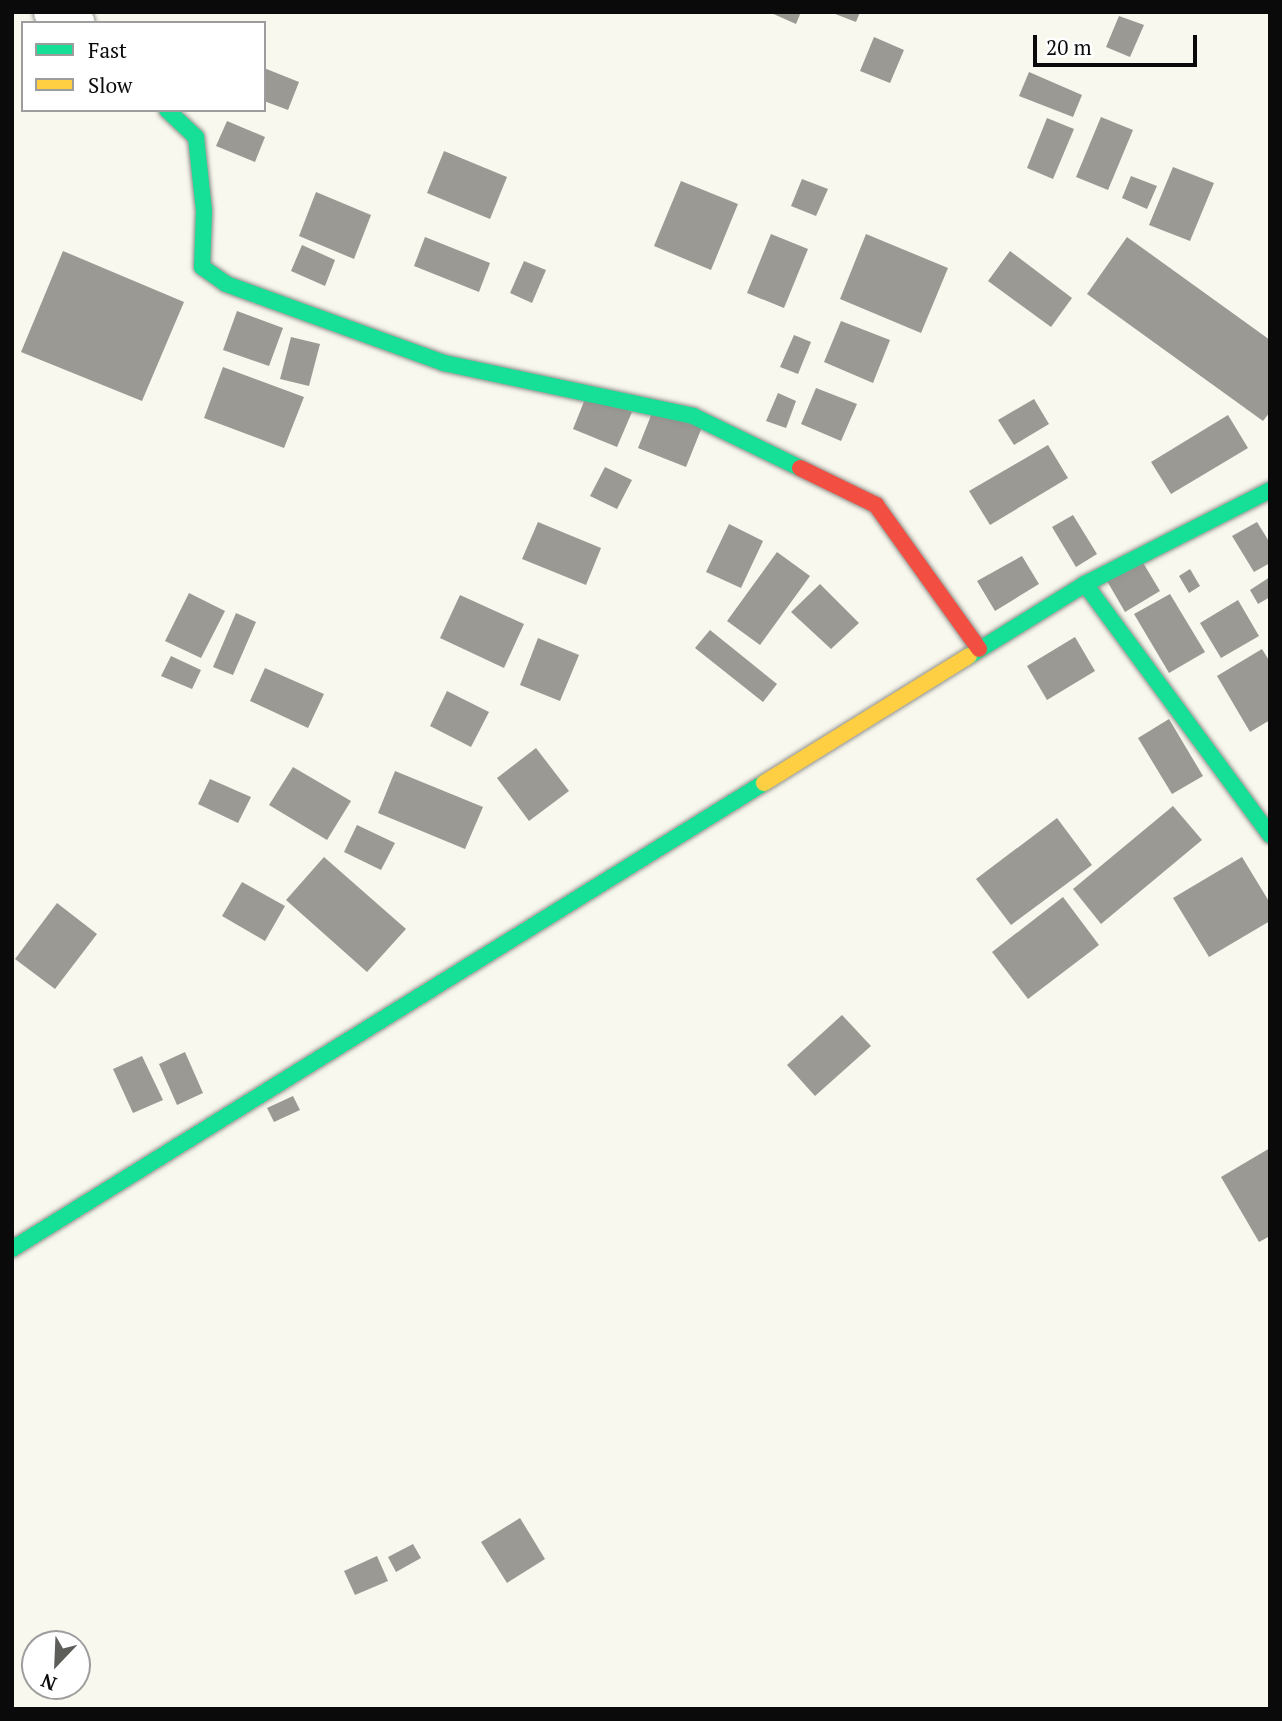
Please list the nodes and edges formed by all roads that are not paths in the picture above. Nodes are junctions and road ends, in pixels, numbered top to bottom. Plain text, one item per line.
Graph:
1 (53, 12) edge
2 (72, 21) edge
3 (169, 112) edge
4 (1270, 489) edge
5 (1085, 584) junction
6 (979, 649) junction
7 (1270, 835) edge
8 (12, 1249) edge

1 - 2 street
3 - 6 main road
4 - 5 main road
5 - 6 main road
5 - 7 main road
6 - 8 main road

